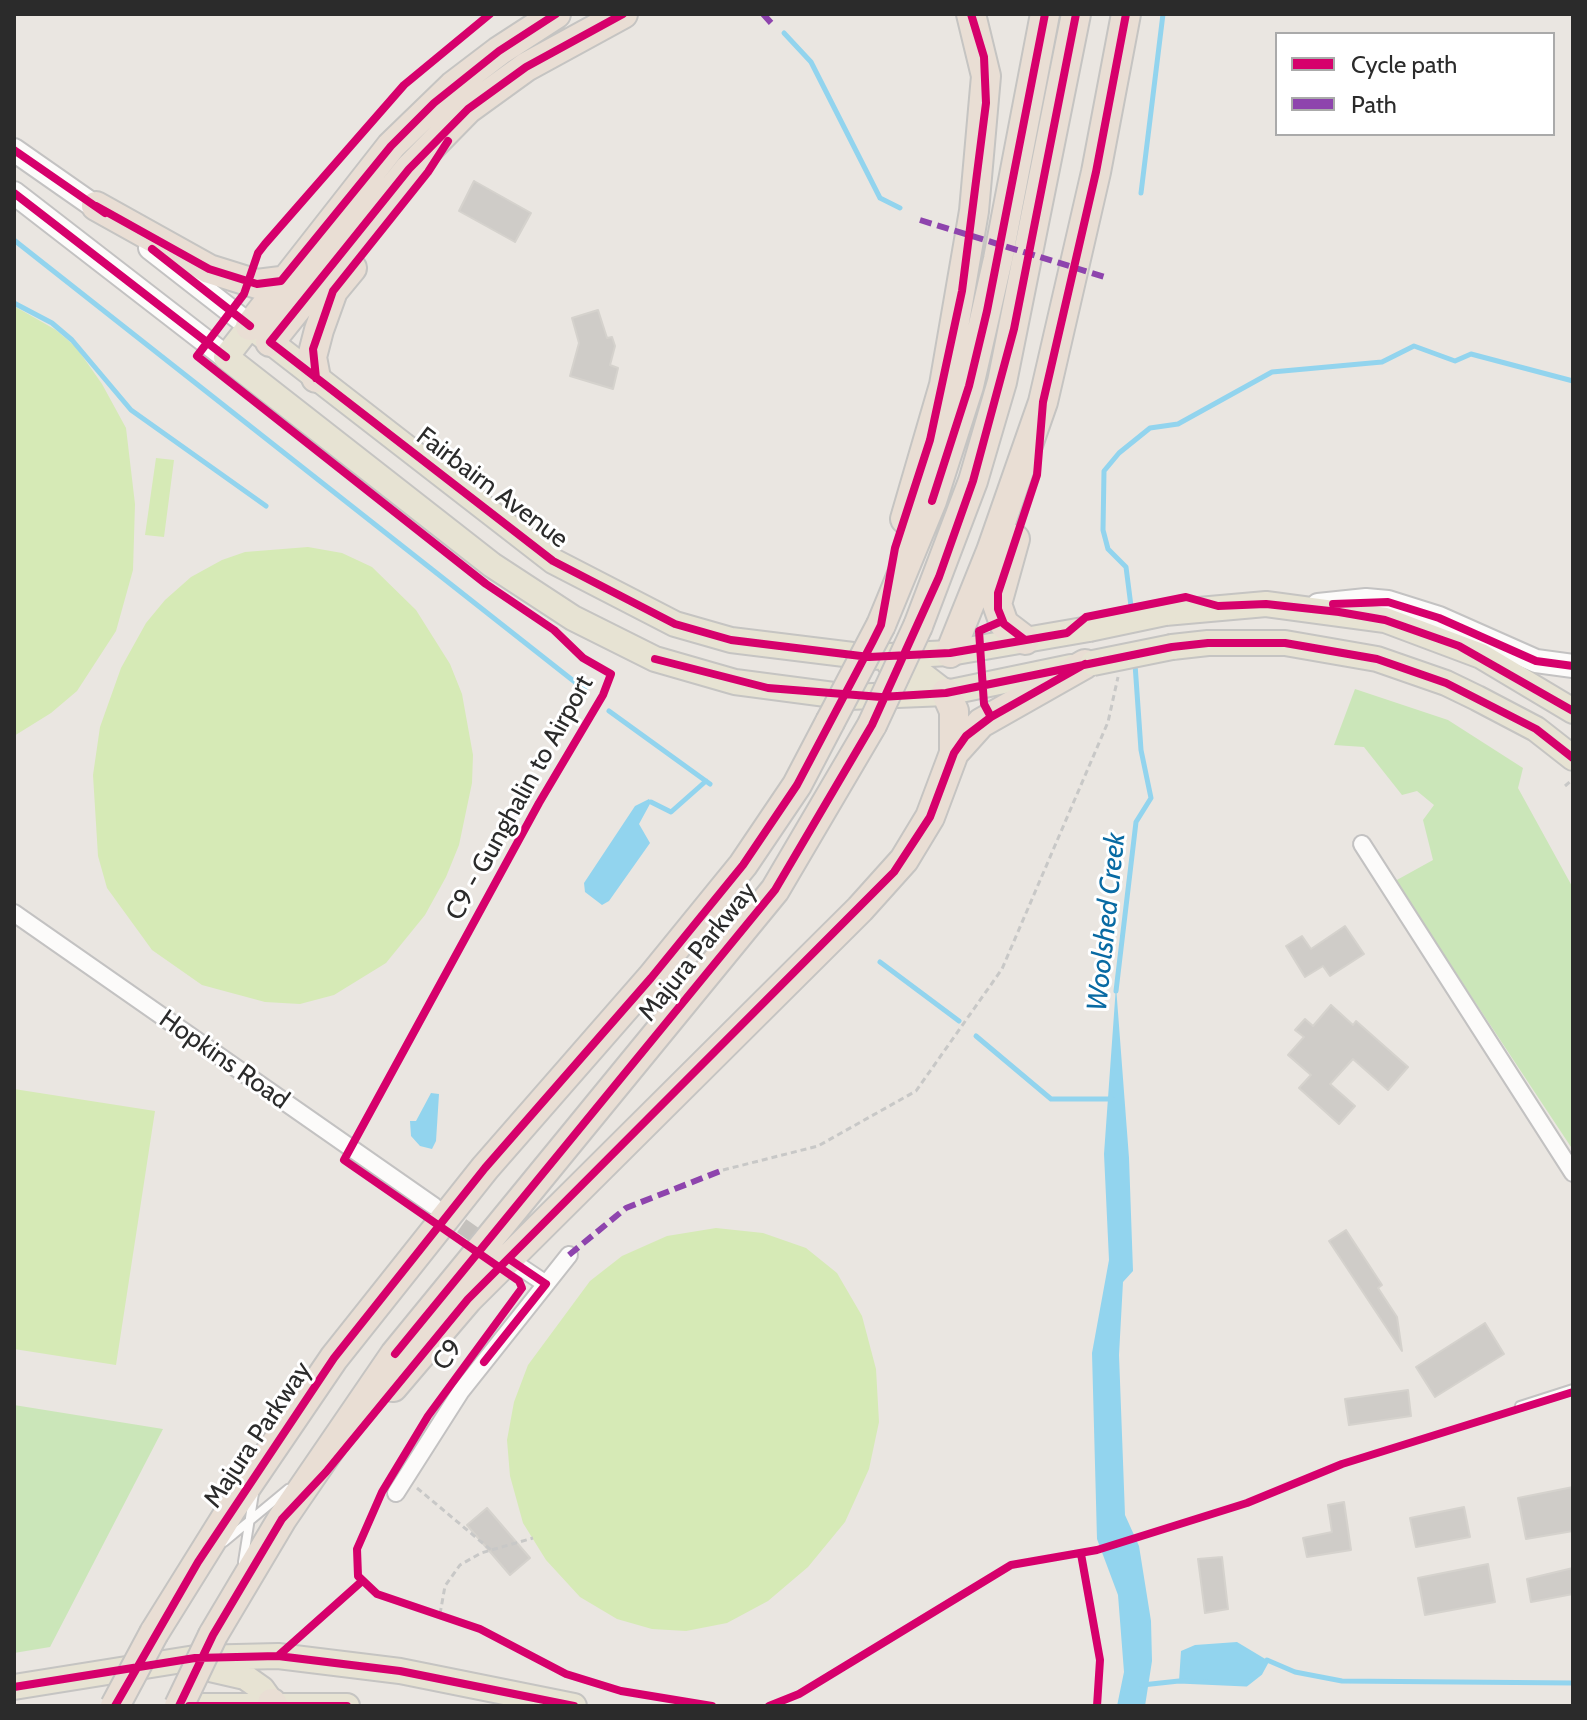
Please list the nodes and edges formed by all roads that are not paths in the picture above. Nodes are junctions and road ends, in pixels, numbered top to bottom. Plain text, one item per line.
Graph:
1 (556, 14) edge
2 (623, 14) edge
3 (971, 14) edge
4 (1045, 14) edge
5 (1076, 14) edge
6 (1126, 14) edge
7 (468, 109) junction
8 (14, 150) edge
9 (14, 193) edge
10 (96, 206) junction
11 (281, 281) junction
12 (260, 334) junction
13 (226, 357) junction
14 (248, 371) junction
15 (316, 378) junction
16 (1043, 402) junction
17 (1301, 606) junction
18 (881, 625) junction
19 (1025, 640) junction
20 (950, 653) junction
21 (869, 657) junction
22 (1089, 664) junction
23 (1573, 666) edge
24 (941, 688) junction
25 (1566, 723) edge
26 (954, 753) junction
27 (1573, 758) edge
28 (1362, 844) dead end
29 (14, 913) edge
30 (1573, 1173) edge
31 (434, 1206) tunnel mouth
32 (569, 1255) dead end
33 (519, 1266) dead end
34 (546, 1284) junction
35 (1573, 1389) edge
36 (1520, 1406) dead end
37 (318, 1464) junction
38 (258, 1468) junction
39 (396, 1493) dead end
40 (282, 1519) junction
41 (250, 1522) junction
42 (198, 1562) junction
43 (239, 1591) junction
44 (171, 1661) junction
45 (14, 1687) edge
46 (273, 1705) edge
47 (115, 1706) edge
48 (179, 1706) edge
49 (205, 1706) edge
50 (347, 1706) edge
51 (574, 1706) edge

1 - 11 highway
2 - 7 highway
3 - 18 highway
4 - 18 highway, Majura Parkway
5 - 37 highway, Majura Parkway, bridge
6 - 16 highway
7 - 12 highway
7 - 15 highway
8 - 10 main road, Fairbairn Avenue
9 - 13 main road, Fairbairn Avenue
10 - 11 highway
10 - 12 main road, Fairbairn Avenue
11 - 12 highway
12 - 13 main road
12 - 14 main road
12 - 15 main road, Fairbairn Avenue
13 - 14 main road, Fairbairn Avenue
14 - 24 main road, Fairbairn Avenue
15 - 21 main road, Fairbairn Avenue
16 - 19 highway
16 - 20 highway
17 - 19 main road, Fairbairn Avenue, bridge
17 - 23 main road
17 - 25 main road, Fairbairn Avenue
18 - 38 highway, Majura Parkway, bridge
19 - 20 main road, Fairbairn Avenue
20 - 21 main road, Fairbairn Avenue
20 - 24 main road
21 - 24 main road
22 - 24 main road, Fairbairn Avenue
22 - 25 main road, Fairbairn Avenue, bridge
22 - 26 highway
24 - 26 highway
25 - 27 main road, Fairbairn Avenue
26 - 40 highway
28 - 30 street
29 - 31 street, Hopkins Road
32 - 34 street
33 - 34 street
34 - 39 street
35 - 36 lane
37 - 40 highway, Majura Parkway
37 - 41 lane
38 - 41 lane
38 - 42 highway, Majura Parkway
40 - 43 highway, Majura Parkway
41 - 42 lane
41 - 43 lane
42 - 47 highway, Majura Parkway, bridge
43 - 48 highway, Majura Parkway, bridge
44 - 45 main road
44 - 46 main road
44 - 51 main road
46 - 49 main road
46 - 50 main road

